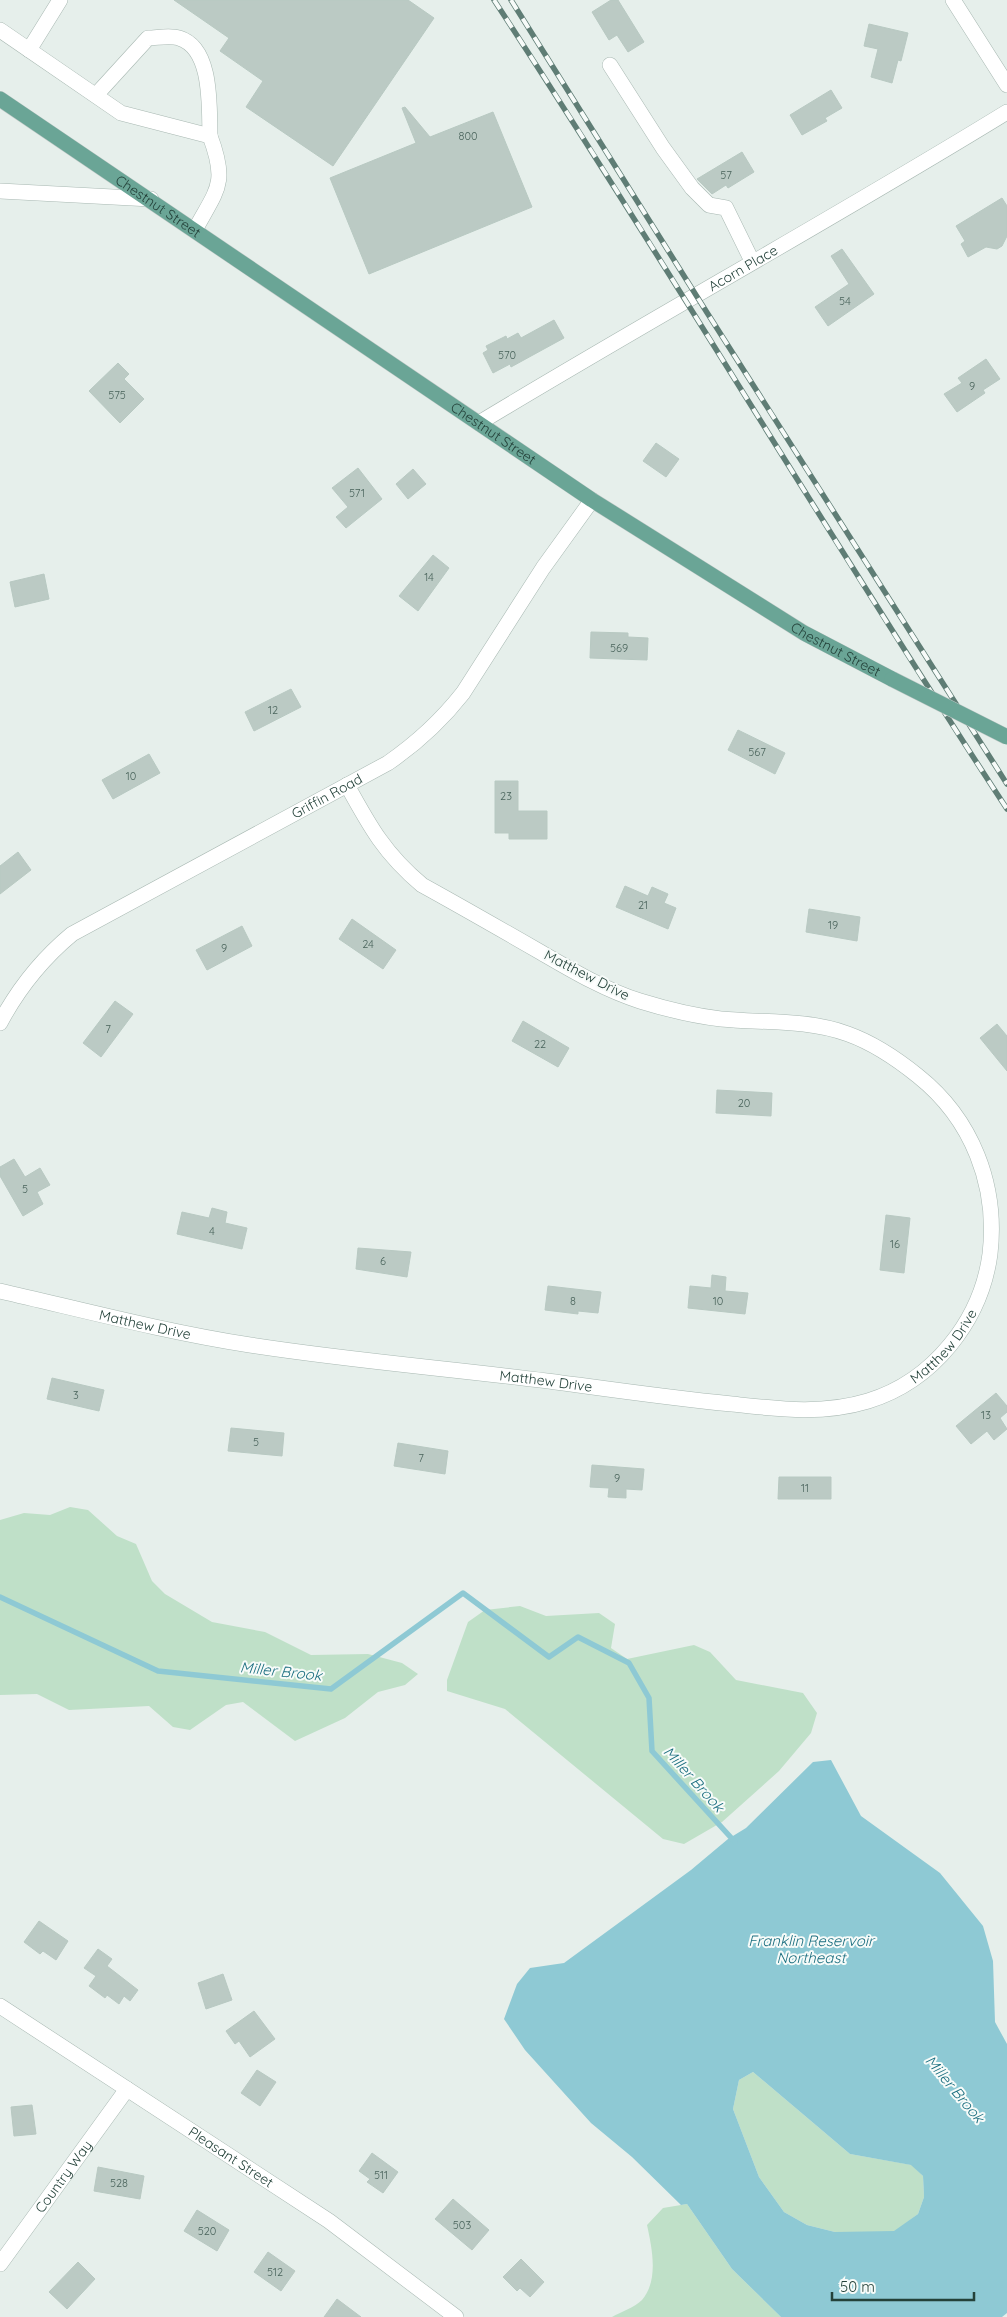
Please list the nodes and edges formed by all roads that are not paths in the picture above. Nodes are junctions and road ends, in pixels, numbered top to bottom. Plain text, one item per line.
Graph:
1 (60, 0) edge
2 (953, 0) edge
3 (0, 30) edge
4 (29, 50) junction
5 (610, 65) dead end
6 (1007, 85) edge
7 (96, 96) junction
8 (0, 99) edge
9 (1007, 112) edge
10 (210, 136) junction
11 (0, 191) edge
12 (151, 199) junction
13 (195, 230) junction
14 (752, 261) junction
15 (480, 422) junction
16 (592, 500) junction
17 (1007, 737) edge
18 (347, 785) junction
19 (0, 1023) edge
20 (0, 1291) edge
21 (0, 2006) edge
22 (126, 2089) junction
23 (0, 2264) edge
24 (456, 2317) edge

1 - 4 street
2 - 6 street
3 - 4 street
4 - 7 street
5 - 14 street
7 - 10 street
7 - 10 street
8 - 12 main road, Chestnut Street
9 - 14 street, Acorn Place
10 - 13 street
11 - 12 street
12 - 13 main road, Chestnut Street
13 - 15 main road, Chestnut Street
14 - 15 street, Acorn Place
15 - 16 main road, Chestnut Street
16 - 17 main road, Chestnut Street, bridge
16 - 18 street, Griffin Road
18 - 19 street, Griffin Road
18 - 20 street, Matthew Drive
21 - 22 street, Pleasant Street
22 - 23 street, Country Way
22 - 24 street, Pleasant Street

